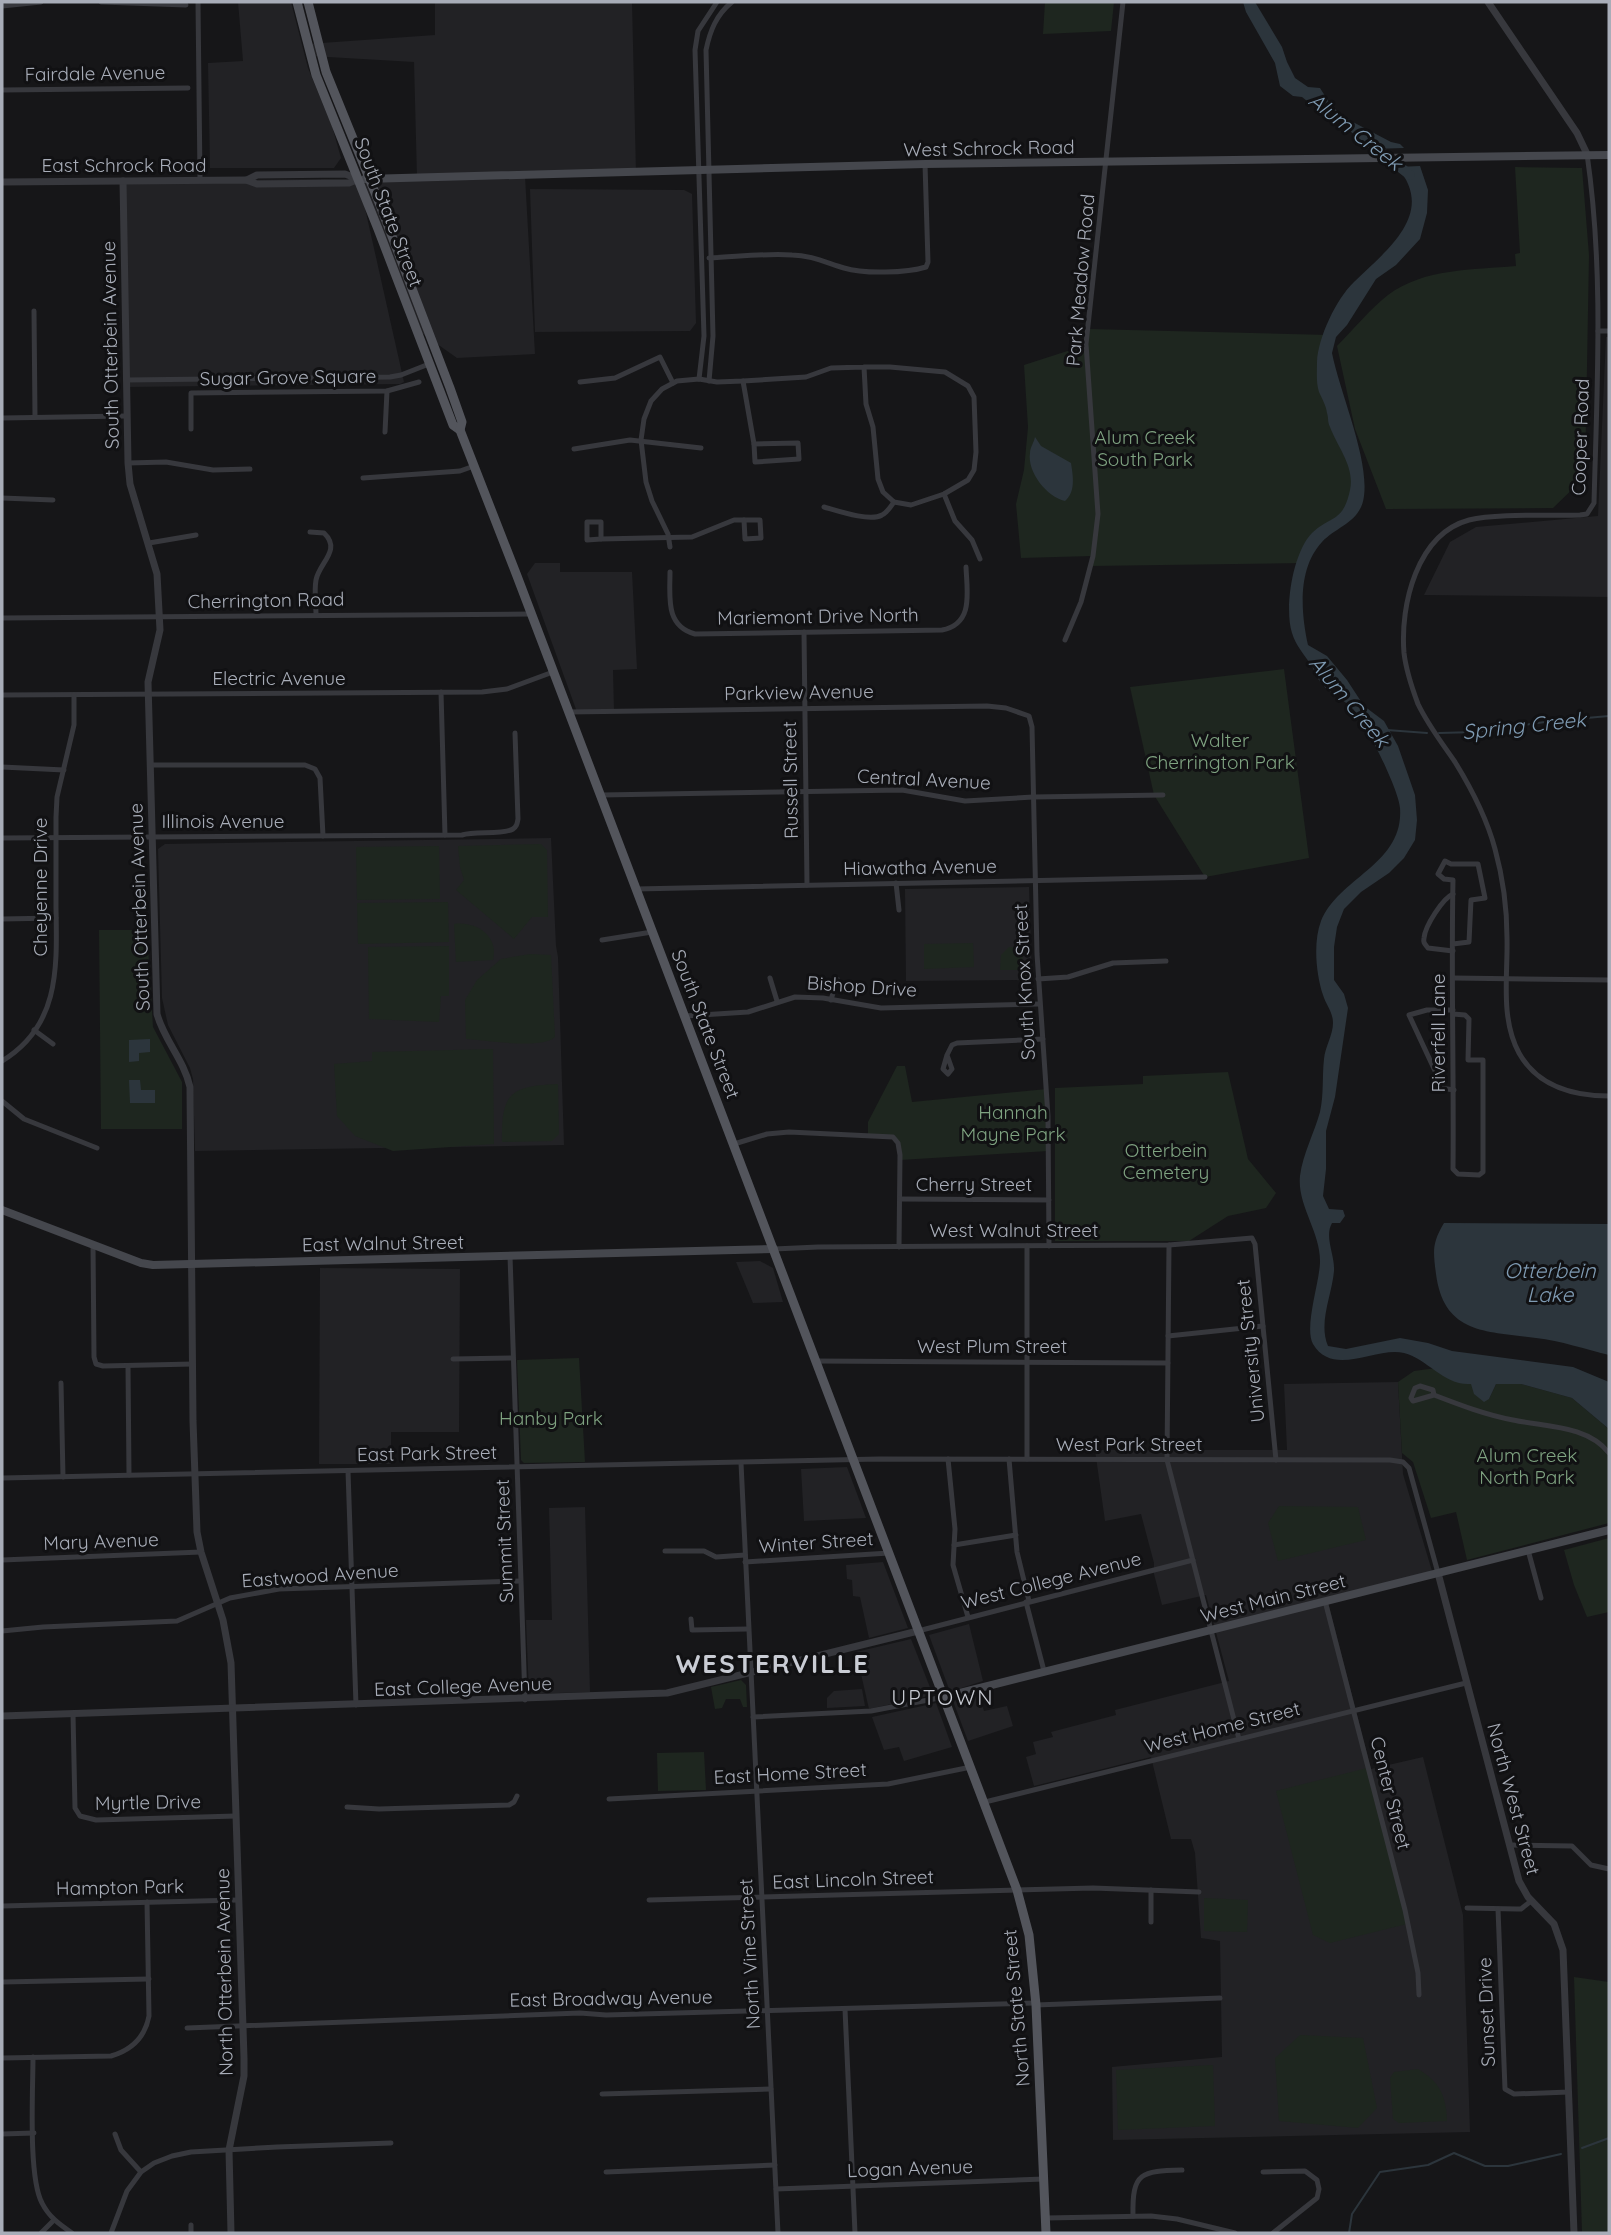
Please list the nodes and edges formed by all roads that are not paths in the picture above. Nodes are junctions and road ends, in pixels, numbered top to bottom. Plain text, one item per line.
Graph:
1 (41, 2) edge
2 (101, 2) edge
3 (198, 2) edge
4 (297, 2) edge
5 (305, 2) edge
6 (718, 2) edge
7 (732, 2) edge
8 (1124, 2) edge
9 (1488, 2) edge
10 (186, 5) dead end
11 (2, 6) edge
12 (316, 55) junction
13 (188, 88) dead end
14 (2, 90) edge
15 (1587, 155) junction
16 (1609, 155) edge
17 (1105, 161) junction
18 (925, 164) junction
19 (699, 172) junction
20 (709, 172) junction
21 (370, 179) junction
22 (200, 180) junction
23 (359, 180) junction
24 (123, 181) junction
25 (2, 182) edge
26 (398, 254) junction
27 (703, 258) junction
28 (711, 258) junction
29 (34, 311) dead end
30 (1598, 331) junction
31 (1609, 331) edge
32 (434, 363) junction
33 (864, 367) junction
34 (699, 379) junction
35 (126, 380) junction
36 (709, 381) junction
37 (419, 382) dead end
38 (580, 382) dead end
39 (743, 382) junction
40 (673, 383) junction
41 (387, 391) junction
42 (127, 416) junction
43 (35, 417) junction
44 (2, 418) edge
45 (461, 426) junction
46 (191, 429) dead end
47 (385, 432) dead end
48 (641, 440) junction
49 (754, 444) junction
50 (701, 448) dead end
51 (575, 449) dead end
52 (128, 463) junction
53 (474, 466) junction
54 (250, 469) dead end
55 (363, 478) dead end
56 (944, 494) junction
57 (2, 498) edge
58 (53, 500) dead end
59 (894, 502) junction
60 (824, 507) dead end
61 (744, 520) junction
62 (310, 532) dead end
63 (196, 535) dead end
64 (669, 538) junction
65 (601, 539) dead end
66 (149, 543) junction
67 (670, 547) dead end
68 (980, 559) dead end
69 (966, 567) dead end
70 (670, 572) dead end
71 (531, 614) junction
72 (316, 615) junction
73 (160, 617) junction
74 (2, 618) edge
75 (804, 632) junction
76 (1065, 640) dead end
77 (553, 672) junction
78 (441, 692) junction
79 (2, 695) edge
80 (74, 695) junction
81 (148, 695) junction
82 (804, 708) junction
83 (568, 712) junction
84 (1029, 716) joint
85 (515, 733) dead end
86 (150, 765) junction
87 (2, 767) edge
88 (64, 770) junction
89 (805, 792) junction
90 (600, 795) junction
91 (1163, 795) dead end
92 (1033, 797) junction
93 (445, 835) junction
94 (323, 836) junction
95 (56, 837) junction
96 (152, 837) junction
97 (2, 838) edge
98 (1205, 877) dead end
99 (1035, 880) junction
100 (896, 883) junction
101 (807, 885) junction
102 (636, 889) junction
103 (1453, 894) junction
104 (899, 910) dead end
105 (57, 918) junction
106 (2, 919) edge
107 (652, 932) junction
108 (602, 940) dead end
109 (1453, 943) junction
110 (1453, 951) junction
111 (1166, 961) dead end
112 (770, 978) dead end
113 (1454, 978) junction
114 (836, 979) dead end
115 (1038, 979) junction
116 (1507, 979) junction
117 (1609, 980) edge
118 (831, 1000) junction
119 (777, 1001) junction
120 (1039, 1004) junction
121 (1453, 1012) junction
122 (685, 1016) junction
123 (34, 1030) junction
124 (1042, 1039) junction
125 (53, 1044) dead end
126 (947, 1055) dead end
127 (2, 1061) edge
128 (1454, 1090) junction
129 (1609, 1096) edge
130 (2, 1101) edge
131 (734, 1144) junction
132 (97, 1148) dead end
133 (900, 1199) junction
134 (1049, 1200) junction
135 (2, 1210) edge
136 (1253, 1239) joint
137 (93, 1244) junction
138 (1169, 1245) junction
139 (1027, 1246) junction
140 (1049, 1246) junction
141 (899, 1247) junction
142 (774, 1250) junction
143 (509, 1256) junction
144 (192, 1264) junction
145 (1263, 1326) junction
146 (1168, 1336) junction
147 (513, 1358) junction
148 (453, 1359) dead end
149 (816, 1362) junction
150 (1027, 1362) junction
151 (1168, 1363) junction
152 (193, 1364) junction
153 (128, 1366) junction
154 (61, 1383) dead end
155 (1434, 1395) dead end
156 (1609, 1453) edge
157 (948, 1459) junction
158 (1009, 1459) junction
159 (1027, 1459) junction
160 (854, 1460) junction
161 (1167, 1460) junction
162 (1276, 1460) junction
163 (741, 1463) junction
164 (517, 1467) junction
165 (348, 1471) junction
166 (194, 1474) junction
167 (129, 1475) junction
168 (63, 1477) junction
169 (2, 1478) edge
170 (1609, 1530) edge
171 (1016, 1535) junction
172 (954, 1545) junction
173 (1528, 1550) junction
174 (665, 1551) dead end
175 (201, 1552) junction
176 (889, 1553) junction
177 (745, 1559) junction
178 (2, 1560) edge
179 (1193, 1560) junction
180 (1438, 1573) junction
181 (520, 1581) junction
182 (353, 1586) junction
183 (1541, 1598) dead end
184 (1325, 1601) junction
185 (218, 1602) junction
186 (1028, 1602) junction
187 (968, 1617) junction
188 (691, 1619) dead end
189 (748, 1629) junction
190 (1211, 1629) junction
191 (918, 1630) junction
192 (2, 1631) edge
193 (1044, 1671) junction
194 (751, 1673) junction
195 (1466, 1683) junction
196 (944, 1697) junction
197 (525, 1699) junction
198 (356, 1705) junction
199 (233, 1709) junction
200 (1353, 1711) junction
201 (73, 1714) junction
202 (2, 1716) edge
203 (753, 1717) junction
204 (1239, 1739) junction
205 (971, 1768) junction
206 (757, 1791) junction
207 (517, 1796) dead end
208 (608, 1799) dead end
209 (985, 1802) junction
210 (347, 1807) dead end
211 (236, 1816) junction
212 (1510, 1845) junction
213 (1609, 1869) edge
214 (1017, 1889) junction
215 (1151, 1890) junction
216 (1199, 1892) dead end
217 (762, 1898) junction
218 (239, 1900) junction
219 (649, 1900) dead end
220 (1531, 1900) junction
221 (147, 1902) junction
222 (2, 1906) edge
223 (1466, 1908) dead end
224 (1498, 1909) junction
225 (1151, 1922) dead end
226 (149, 1979) junction
227 (2, 1982) edge
228 (1419, 1995) dead end
229 (1220, 1998) dead end
230 (1035, 2004) junction
231 (845, 2009) junction
232 (768, 2010) junction
233 (243, 2025) junction
234 (187, 2028) dead end
235 (33, 2057) junction
236 (2, 2058) edge
237 (771, 2089) junction
238 (1569, 2092) junction
239 (602, 2094) dead end
240 (34, 2133) junction
241 (2, 2134) edge
242 (115, 2134) dead end
243 (391, 2143) dead end
244 (229, 2150) junction
245 (775, 2165) junction
246 (1182, 2170) dead end
247 (141, 2172) junction
248 (606, 2172) dead end
249 (1263, 2172) dead end
250 (1044, 2179) junction
251 (852, 2186) junction
252 (776, 2189) junction
253 (1133, 2216) junction
254 (1046, 2218) junction
255 (54, 2220) junction
256 (191, 2225) dead end
257 (41, 2233) edge
258 (72, 2233) edge
259 (111, 2233) edge
260 (191, 2233) edge
261 (231, 2233) edge
262 (778, 2233) edge
263 (855, 2233) edge
264 (1046, 2233) edge
265 (1235, 2233) edge
266 (1273, 2233) edge
267 (1574, 2233) edge

1 - 11 street
2 - 10 street
3 - 22 street
4 - 12 main road, South State Street
5 - 12 main road
6 - 19 street
7 - 20 street
8 - 17 street, Park Meadow Road
9 - 15 street, Cooper Road
12 - 21 main road, South State Street
12 - 23 main road, South State Street
13 - 14 street, Fairdale Avenue
15 - 16 main road, West Schrock Road
15 - 17 main road, West Schrock Road
15 - 30 street, Cooper Road
17 - 18 main road, West Schrock Road
17 - 76 street, Park Meadow Road
18 - 20 main road, West Schrock Road
18 - 28 street
19 - 20 main road, West Schrock Road
19 - 21 main road, West Schrock Road
19 - 27 street
20 - 28 street
21 - 23 main road, East Schrock Road
21 - 26 main road, South State Street
22 - 23 street, East Schrock Road
22 - 24 street, East Schrock Road
23 - 26 main road
23 - 32 main road, South State Street
24 - 25 street, East Schrock Road
24 - 35 street, South Otterbein Avenue
26 - 32 main road, South State Street
27 - 28 street
27 - 34 street
28 - 36 street
29 - 43 street
30 - 31 street
30 - 116 street, Cooper Road
32 - 35 street
32 - 45 main road, South State Street
32 - 45 main road, South State Street
33 - 39 street
33 - 56 street
33 - 59 street
34 - 36 street
34 - 40 street
35 - 42 street, South Otterbein Avenue
36 - 39 street
37 - 41 street, Sugar Grove Square
38 - 40 street
39 - 49 street
40 - 48 street
41 - 46 street, Sugar Grove Square
41 - 47 street
42 - 43 street
42 - 52 street, South Otterbein Avenue
43 - 44 street
45 - 53 main road, South State Street
48 - 50 street
48 - 51 street
48 - 64 street
49 - 49 street
52 - 54 street
52 - 66 street, South Otterbein Avenue
53 - 55 street
53 - 71 main road, South State Street
56 - 59 street
56 - 68 street
57 - 58 street
59 - 60 street
61 - 61 street
61 - 64 street
62 - 72 street
63 - 66 street
64 - 65 street
64 - 67 street
66 - 73 street, South Otterbein Avenue
69 - 75 street, Mariemont Drive North
70 - 75 street, Mariemont Drive North
71 - 72 street, Cherrington Road
71 - 77 main road, South State Street
72 - 73 street, Cherrington Road
73 - 74 street, Cherrington Road
73 - 81 street, South Otterbein Avenue
75 - 82 street, Russell Street
77 - 78 street, Electric Avenue
77 - 83 main road, South State Street
78 - 81 street, Electric Avenue
78 - 93 street
79 - 80 street, Electric Avenue
80 - 81 street, Electric Avenue
80 - 88 street, Cheyenne Drive
81 - 86 street, South Otterbein Avenue
82 - 83 street, Parkview Avenue
82 - 84 street, Parkview Avenue
82 - 89 street, Russell Street
83 - 90 main road, South State Street
84 - 92 street, South Knox Street
85 - 93 street, Illinois Avenue
86 - 94 street
86 - 96 street, South Otterbein Avenue
87 - 88 street
88 - 95 street, Cheyenne Drive
89 - 90 street, Central Avenue
89 - 92 street, Central Avenue
89 - 101 street, Russell Street
90 - 102 main road, South State Street
91 - 92 street, Central Avenue
92 - 99 street, South Knox Street
93 - 94 street, Illinois Avenue
94 - 96 street, Illinois Avenue
95 - 96 street, Illinois Avenue
95 - 97 street, Illinois Avenue
95 - 105 street, Cheyenne Drive
96 - 144 street, South Otterbein Avenue
98 - 99 street, Hiawatha Avenue
99 - 100 street, Hiawatha Avenue
99 - 115 street, South Knox Street
100 - 101 street, Hiawatha Avenue
100 - 104 street
101 - 102 street, Hiawatha Avenue
102 - 107 main road, South State Street
103 - 109 street, Riverfell Lane
103 - 109 street, Riverfell Lane
103 - 110 street
105 - 106 street
105 - 123 street, Cheyenne Drive
107 - 108 street
107 - 122 main road, South State Street
109 - 110 street, Riverfell Lane
110 - 113 street, Riverfell Lane
111 - 115 street
112 - 119 street
113 - 116 street
113 - 121 street, Riverfell Lane
114 - 118 street
115 - 120 street, South Knox Street
116 - 117 street
116 - 129 street, Cooper Road
118 - 119 street, Bishop Drive
118 - 120 street, Bishop Drive
119 - 122 street, Bishop Drive
120 - 124 street, South Knox Street
121 - 128 street, Riverfell Lane
121 - 128 street
121 - 128 street, Riverfell Lane
122 - 131 main road, South State Street
123 - 125 street
123 - 127 street, Cheyenne Drive
124 - 126 street
124 - 134 street, South Knox Street
130 - 132 street
131 - 133 street
131 - 142 main road, South State Street
133 - 134 street, Cherry Street
133 - 141 street
134 - 140 street, South Knox Street
135 - 137 main road, East Walnut Street
136 - 138 street, West Walnut Street
136 - 145 street, University Street
137 - 144 main road, East Walnut Street
137 - 153 street
138 - 140 street, West Walnut Street
138 - 146 street
139 - 140 street, West Walnut Street
139 - 141 street, West Walnut Street
139 - 150 street
141 - 142 street, West Walnut Street
142 - 143 main road, East Walnut Street
142 - 149 main road, South State Street
143 - 144 main road, East Walnut Street
143 - 147 street, Summit Street
144 - 152 street, South Otterbein Avenue
145 - 146 street
145 - 162 street, University Street
146 - 151 street
147 - 148 street
147 - 164 street, Summit Street
149 - 150 street, West Plum Street
149 - 160 main road, South State Street
150 - 151 street, West Plum Street
150 - 159 street
151 - 161 street
152 - 153 street
152 - 166 street, South Otterbein Avenue
153 - 167 street
154 - 168 street
155 - 156 street
157 - 158 street, West Park Street
157 - 160 street, West Park Street
157 - 172 street
158 - 159 street, West Park Street
158 - 171 street
159 - 161 street, West Park Street
160 - 163 street, East Park Street
160 - 176 main road, South State Street
161 - 162 street, West Park Street
161 - 179 street
162 - 180 street, West Park Street
163 - 164 street, East Park Street
163 - 177 street, North Vine Street
164 - 165 street, East Park Street
164 - 181 street, Summit Street
165 - 166 street, East Park Street
165 - 182 street
166 - 167 street, East Park Street
166 - 175 street, South Otterbein Avenue
167 - 168 street, East Park Street
168 - 169 street, East Park Street
170 - 173 main road, West Main Street
171 - 172 street
171 - 186 street
172 - 187 street
173 - 180 main road, West Main Street
173 - 183 street
174 - 177 street, Winter Street
175 - 178 street, Mary Avenue
175 - 185 street, South Otterbein Avenue
176 - 177 street, Winter Street
176 - 191 main road, South State Street
177 - 189 street, North Vine Street
179 - 186 street, West College Avenue
179 - 190 street
180 - 184 main road, West Main Street
180 - 195 street, North West Street
181 - 182 street, Eastwood Avenue
181 - 197 street, Summit Street
182 - 185 street, Eastwood Avenue
182 - 198 street
184 - 190 main road, West Main Street
184 - 200 street, Center Street
185 - 192 street, Eastwood Avenue
185 - 199 street, South Otterbein Avenue
186 - 187 street, West College Avenue
186 - 193 street
187 - 191 street, West College Avenue
188 - 189 street
189 - 194 street, North Vine Street
190 - 193 main road, West Main Street
190 - 204 street
191 - 194 street, East College Avenue
191 - 196 main road, North State Street
193 - 196 main road, West Main Street
194 - 197 street, East College Avenue
194 - 203 street, North Vine Street
195 - 200 street, West Home Street
195 - 212 street, North West Street
196 - 203 street
196 - 205 main road, North State Street
197 - 198 street, East College Avenue
198 - 199 street, East College Avenue
199 - 201 street, East College Avenue
199 - 211 street, North Otterbein Avenue
200 - 204 street, West Home Street
200 - 228 street, Center Street
201 - 202 street, East College Avenue
201 - 211 street, Myrtle Drive
203 - 206 street, North Vine Street
204 - 209 street, West Home Street
205 - 206 street, East Home Street
205 - 209 main road, North State Street
206 - 208 street, East Home Street
206 - 217 street, North Vine Street
207 - 210 street
209 - 214 main road, North State Street
211 - 218 street, North Otterbein Avenue
212 - 213 street
212 - 220 street, North West Street
214 - 215 street, East Lincoln Street
214 - 217 street, East Lincoln Street
214 - 230 main road, North State Street
215 - 216 street, East Lincoln Street
215 - 225 street
217 - 219 street, East Lincoln Street
217 - 232 street, North Vine Street
218 - 221 street, Hampton Park
218 - 233 street, North Otterbein Avenue
220 - 224 street
220 - 238 street, North West Street
221 - 222 street, Hampton Park
221 - 226 street
223 - 224 street
224 - 238 street, Sunset Drive
226 - 227 street
226 - 235 street
229 - 230 street, East Broadway Avenue
230 - 231 street, East Broadway Avenue
230 - 250 main road, North State Street
231 - 232 street, East Broadway Avenue
231 - 251 street
232 - 233 street, East Broadway Avenue
232 - 237 street, North Vine Street
233 - 234 street, East Broadway Avenue
233 - 244 street, North Otterbein Avenue
235 - 236 street
235 - 240 street
237 - 239 street
237 - 245 street, North Vine Street
238 - 267 street, North West Street
240 - 241 street
240 - 255 street
242 - 247 street
243 - 244 street
244 - 247 street
244 - 261 street, North Otterbein Avenue
245 - 248 street
245 - 252 street, North Vine Street
246 - 253 street
247 - 259 street
249 - 266 street
250 - 251 street, Logan Avenue
250 - 254 main road, North State Street
251 - 252 street, Logan Avenue
251 - 263 street
252 - 262 street, North Vine Street
253 - 254 street
253 - 265 street
254 - 264 main road, North State Street
255 - 257 street
255 - 258 street
256 - 260 street

